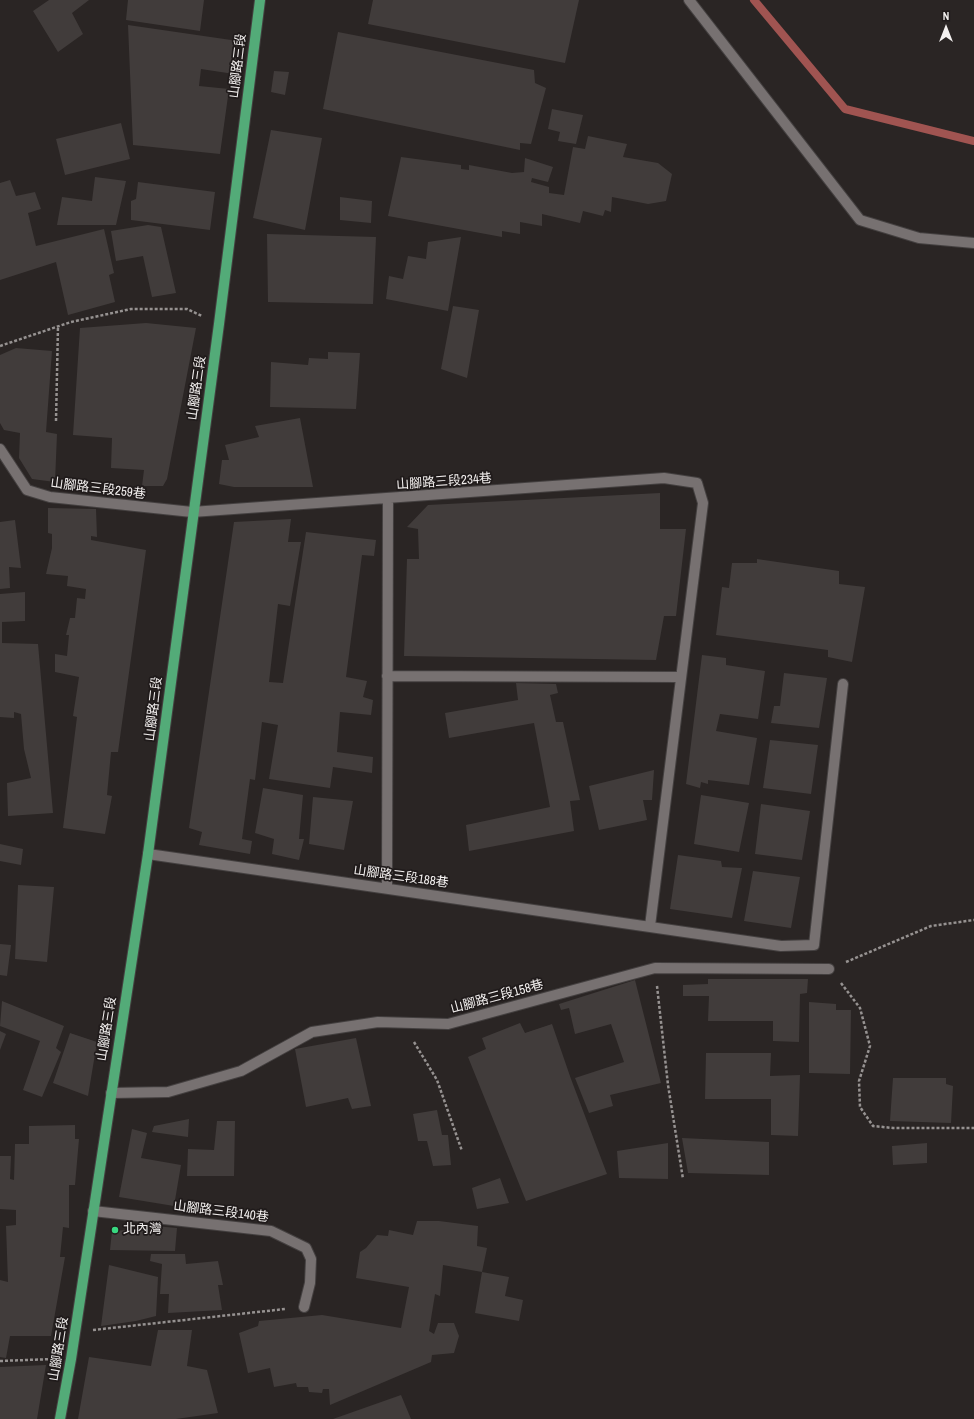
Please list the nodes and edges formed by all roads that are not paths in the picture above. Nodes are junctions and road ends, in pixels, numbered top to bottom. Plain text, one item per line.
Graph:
1 (260, 0) edge
2 (689, 0) edge
3 (974, 243) edge
4 (0, 449) edge
5 (388, 500) junction
6 (192, 512) junction
7 (388, 676) junction
8 (681, 677) junction
9 (843, 684) dead end
10 (148, 854) junction
11 (387, 888) junction
12 (650, 926) junction
13 (829, 968) road end
14 (111, 1094) junction
15 (93, 1211) junction
16 (304, 1307) road end
17 (60, 1419) edge

1 - 6 main road, 山腳路三段
2 - 3 lane
4 - 6 lane, 山腳路三段259巷
5 - 6 lane, 山腳路三段234巷
5 - 7 lane
5 - 8 lane, 山腳路三段234巷
6 - 10 main road, 山腳路三段
7 - 8 lane
7 - 11 lane
8 - 12 lane
9 - 12 lane, 山腳路三段188巷
10 - 11 lane, 山腳路三段188巷
10 - 14 main road, 山腳路三段
11 - 12 lane, 山腳路三段188巷
13 - 14 lane, 山腳路三段158巷
14 - 15 main road, 山腳路三段
15 - 16 lane, 山腳路三段140巷
15 - 17 main road, 山腳路三段

